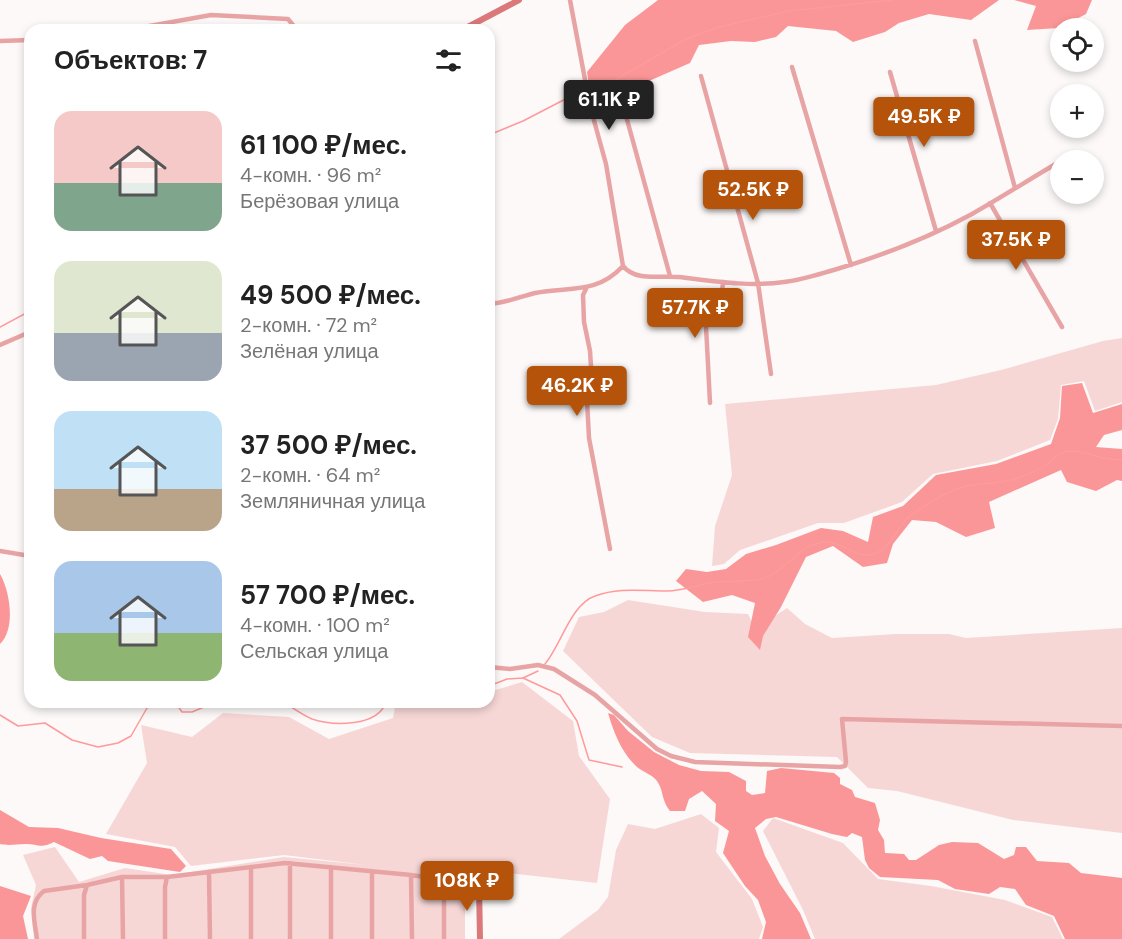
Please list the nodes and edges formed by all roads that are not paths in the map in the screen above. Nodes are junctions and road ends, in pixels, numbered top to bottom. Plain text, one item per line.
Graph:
1 (519, 0) edge
2 (570, 0) edge
3 (161, 24) edge
4 (292, 24) edge
5 (473, 24) edge
6 (24, 40) edge
7 (975, 41) dead end
8 (0, 42) edge
9 (792, 67) dead end
10 (890, 72) dead end
11 (701, 76) dead end
12 (622, 105) dead end
13 (1050, 167) edge
14 (1015, 188) junction
15 (990, 203) junction
16 (936, 231) junction
17 (851, 265) junction
18 (623, 266) junction
19 (670, 276) junction
20 (723, 282) junction
21 (758, 283) junction
22 (586, 289) junction
23 (495, 303) edge
24 (1062, 327) dead end
25 (24, 335) edge
26 (0, 345) edge
27 (771, 374) dead end
28 (710, 403) dead end
29 (610, 549) dead end
30 (0, 551) edge
31 (24, 555) edge
32 (495, 668) edge
33 (1122, 726) edge
34 (290, 863) junction
35 (251, 867) junction
36 (331, 867) junction
37 (372, 871) junction
38 (209, 872) junction
39 (411, 875) junction
40 (122, 877) junction
41 (167, 877) junction
42 (444, 881) junction
43 (87, 885) junction
44 (479, 885) joint
45 (37, 939) edge
46 (84, 939) edge
47 (123, 939) edge
48 (165, 939) edge
49 (210, 939) edge
50 (251, 939) edge
51 (290, 939) edge
52 (331, 939) edge
53 (372, 939) edge
54 (412, 939) edge
55 (444, 939) edge
56 (480, 939) edge

1 - 5 street
2 - 18 street
3 - 4 street
6 - 8 street
7 - 14 street
9 - 17 street
10 - 16 street
11 - 21 street
12 - 19 street
13 - 14 street
14 - 15 street
15 - 16 street
15 - 24 street
16 - 17 street
17 - 21 street
18 - 19 street
18 - 22 street
19 - 20 street
20 - 21 street
20 - 28 street
21 - 27 street
22 - 23 street
22 - 29 street
25 - 26 street
30 - 31 street
32 - 33 street
34 - 35 street
34 - 36 street
34 - 51 street
35 - 38 street
35 - 50 street
36 - 37 street
36 - 52 street
37 - 39 street
37 - 53 street
38 - 41 street
38 - 49 street
39 - 42 street
39 - 54 street
40 - 41 street
40 - 43 street
40 - 47 street
41 - 48 street
42 - 44 street
42 - 55 street
43 - 45 street
43 - 46 street
44 - 56 street

